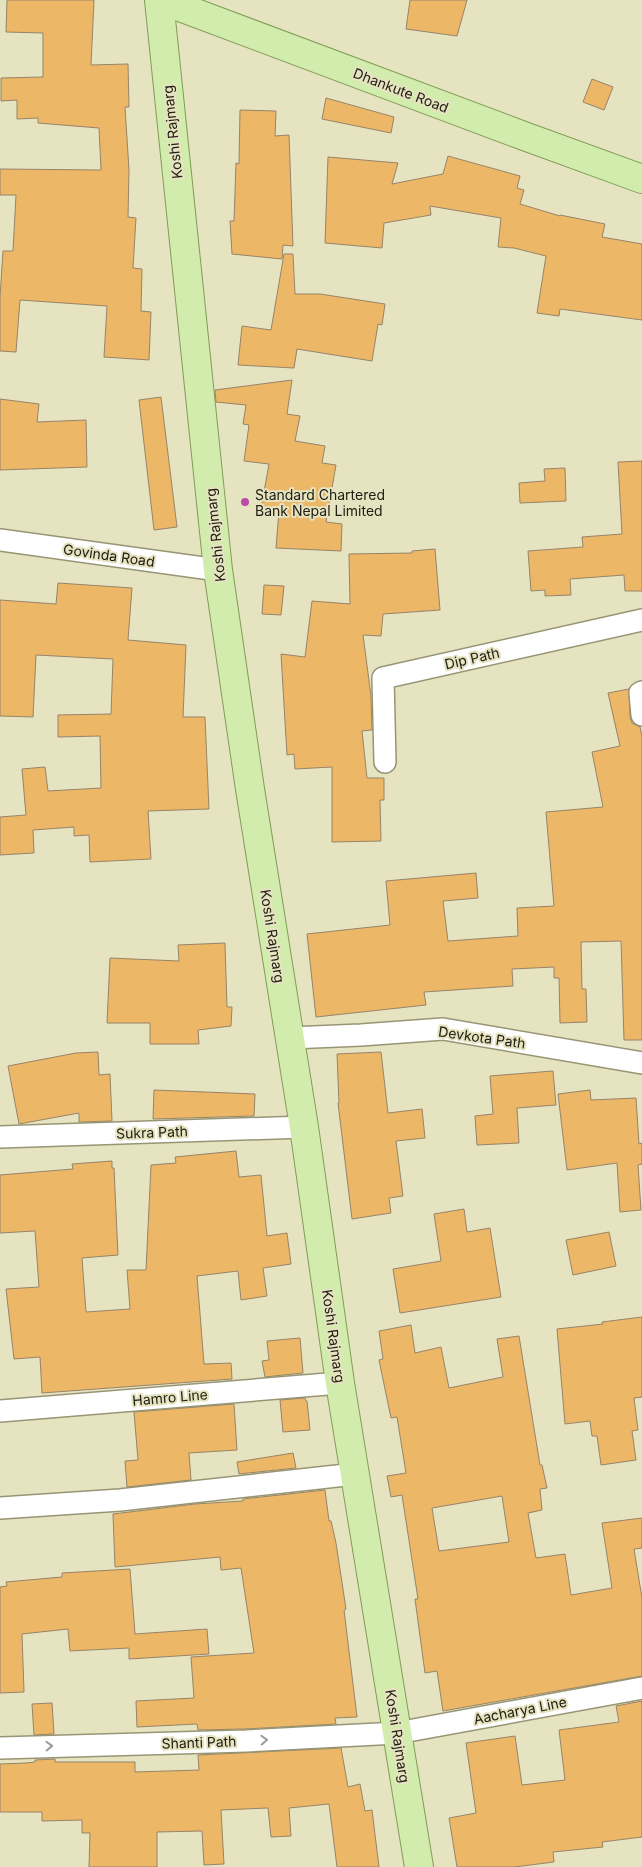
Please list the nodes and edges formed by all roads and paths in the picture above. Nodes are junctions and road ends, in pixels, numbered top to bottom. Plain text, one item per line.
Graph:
1 (160, 0) edge
2 (642, 179) edge
3 (0, 540) edge
4 (218, 570) junction
5 (642, 620) edge
6 (642, 692) edge
7 (642, 715) edge
8 (385, 762) dead end
9 (290, 1038) junction
10 (642, 1063) edge
11 (304, 1127) junction
12 (0, 1138) edge
13 (340, 1383) junction
14 (0, 1411) edge
15 (356, 1474) junction
16 (0, 1508) edge
17 (642, 1688) edge
18 (397, 1734) junction
19 (0, 1748) edge
20 (419, 1867) edge

1 - 2 main road, Dhankute Road
1 - 4 main road, Koshi Rajmarg
3 - 4 street, Govinda Road
4 - 9 main road, Koshi Rajmarg
5 - 8 street, Dip Path
6 - 7 street
9 - 10 street, Devkota Path
9 - 11 main road, Koshi Rajmarg
11 - 12 street, Sukra Path
11 - 13 main road, Koshi Rajmarg
13 - 14 street, Hamro Line
13 - 15 main road, Koshi Rajmarg
15 - 16 street
15 - 18 main road, Koshi Rajmarg
17 - 18 street, Aacharya Line
19 -> 18 street, Shanti Path
18 - 20 main road, Koshi Rajmarg

